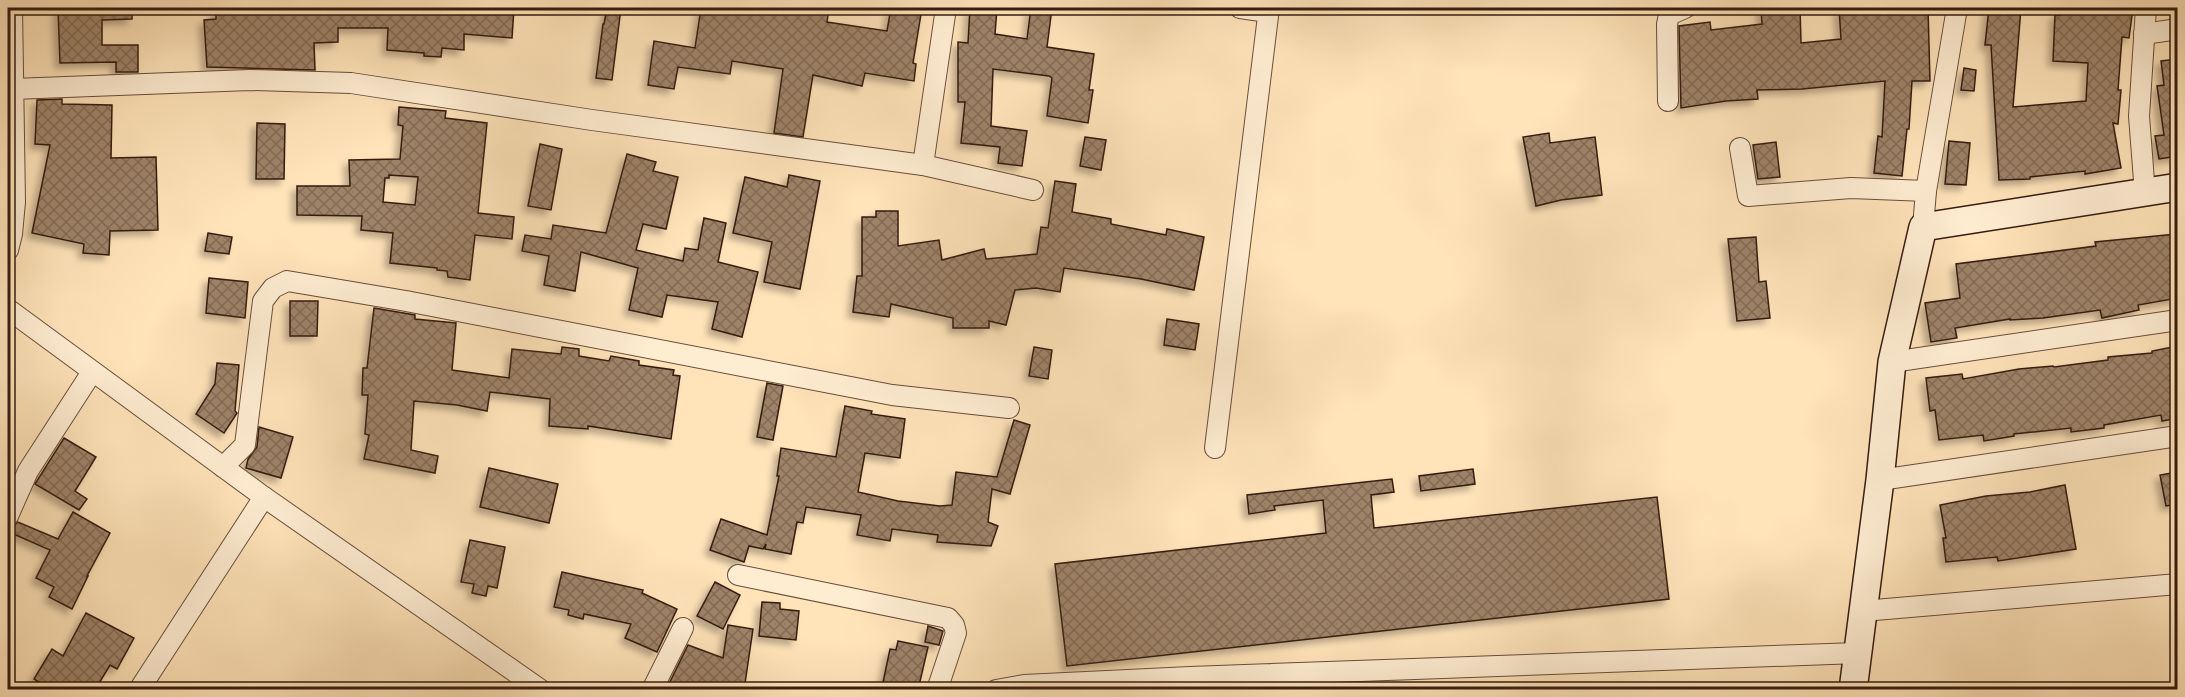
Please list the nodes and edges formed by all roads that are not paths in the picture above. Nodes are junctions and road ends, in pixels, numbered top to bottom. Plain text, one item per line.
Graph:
1 (12, 8) edge
2 (946, 8) edge
3 (1240, 8) edge
4 (1685, 8) edge
5 (1957, 8) edge
6 (2146, 8) edge
7 (1268, 10) edge
8 (2178, 29) edge
9 (2144, 34) junction
10 (13, 89) junction
11 (1668, 101) dead end
12 (1740, 148) dead end
13 (923, 165) junction
14 (2178, 187) edge
15 (1033, 190) dead end
16 (1926, 191) junction
17 (2145, 194) junction
18 (1923, 227) junction
19 (8, 249) edge
20 (8, 309) edge
21 (2178, 320) edge
22 (1892, 362) junction
23 (92, 372) junction
24 (1009, 408) dead end
25 (2178, 436) edge
26 (1215, 448) dead end
27 (223, 467) junction
28 (1880, 480) junction
29 (264, 497) junction
30 (8, 516) edge
31 (738, 574) dead end
32 (2178, 584) edge
33 (1863, 611) junction
34 (683, 628) dead end
35 (1858, 653) junction
36 (139, 690) edge
37 (541, 690) edge
38 (652, 690) edge
39 (937, 690) edge
40 (996, 690) edge
41 (1853, 690) edge

1 - 10 street
2 - 13 street
3 - 7 street
4 - 11 street
5 - 16 street
6 - 9 street
7 - 26 street
8 - 9 street
9 - 17 street
10 - 13 street
10 - 19 street
12 - 16 street
13 - 15 street
14 - 17 street
16 - 18 street
17 - 18 street
18 - 22 street
20 - 23 street
21 - 22 street
22 - 28 street
23 - 27 street
23 - 30 street
24 - 27 street
25 - 28 street
27 - 29 street
28 - 33 street
29 - 36 street
29 - 37 street
31 - 39 street
32 - 33 street
33 - 35 street
34 - 38 street
35 - 40 street
35 - 41 street

